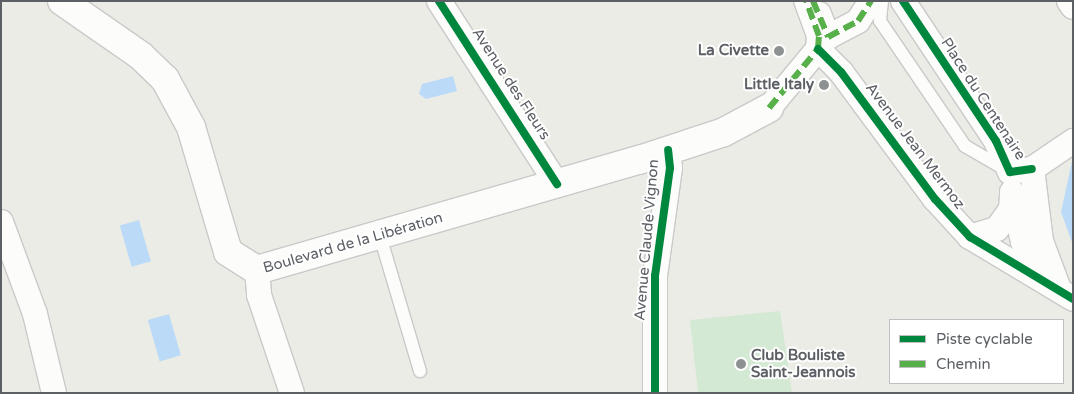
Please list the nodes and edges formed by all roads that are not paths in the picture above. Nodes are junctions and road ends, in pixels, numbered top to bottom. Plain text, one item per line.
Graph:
1 (62, 1) edge
2 (439, 1) edge
3 (806, 1) edge
4 (814, 1) edge
5 (871, 1) edge
6 (882, 1) edge
7 (903, 1) edge
8 (1069, 1) edge
9 (1073, 6) edge
10 (818, 48) junction
11 (769, 108) joint
12 (1073, 141) edge
13 (668, 150) junction
14 (1018, 178) junction
15 (557, 184) junction
16 (1, 222) edge
17 (380, 236) junction
18 (970, 237) junction
19 (257, 270) junction
20 (1066, 294) edge
21 (420, 371) dead end
22 (54, 393) edge
23 (292, 393) edge
24 (655, 393) edge

1 - 19 main road, Boulevard de la Libération
2 - 15 street, Avenue des Fleurs
3 - 10 street
4 - 5 street
6 - 14 lane
7 - 14 street, Place du Centenaire
8 - 9 street
10 - 11 street, Avenue Claude Vignon
10 - 18 street, Avenue Jean Mermoz
11 - 13 main road, Avenue Claude Vignon
12 - 14 street, Place du Centenaire
13 - 15 main road, Boulevard de la Libération
13 - 24 street, Avenue Claude Vignon
14 - 18 street
14 - 20 street, Place du Centenaire
15 - 17 main road, Boulevard de la Libération
16 - 22 street
17 - 19 main road, Boulevard de la Libération
17 - 21 lane
18 - 20 street, Avenue Jean Mermoz
19 - 23 street

